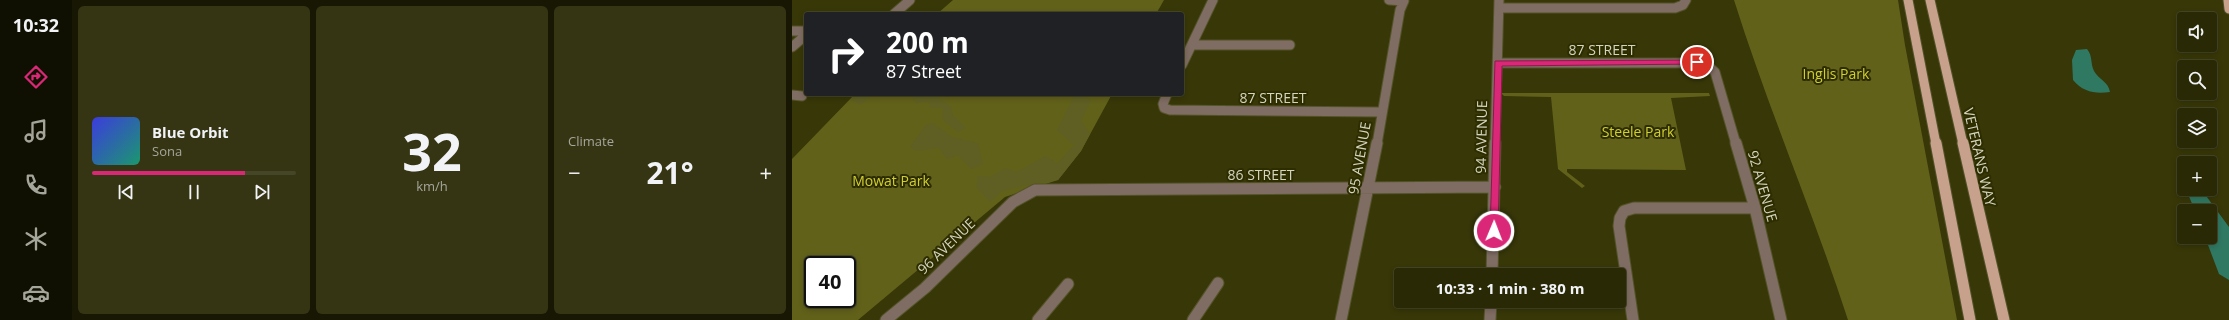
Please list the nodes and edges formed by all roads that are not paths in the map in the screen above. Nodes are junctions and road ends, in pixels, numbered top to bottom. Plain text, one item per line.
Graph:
1 (910, 0) edge
2 (1213, 0) edge
3 (1390, 0) edge
4 (1908, 0) edge
5 (1930, 0) edge
6 (2228, 0) edge
7 (1404, 1) edge
8 (1684, 3) edge
9 (1499, 4) edge
10 (1594, 4) edge
11 (2229, 9) edge
12 (896, 12) edge
13 (792, 31) edge
14 (804, 31) edge
15 (804, 37) edge
16 (1192, 45) junction
17 (1290, 45) dead end
18 (792, 47) edge
19 (1184, 61) edge
20 (1498, 63) junction
21 (1707, 64) joint
22 (1166, 96) edge
23 (1381, 112) junction
24 (1494, 187) junction
25 (1369, 188) junction
26 (1027, 192) joint
27 (1755, 208) junction
28 (1492, 268) edge
29 (1218, 283) dead end
30 (1068, 284) dead end
31 (1491, 308) edge
32 (886, 320) edge
33 (1038, 320) edge
34 (1193, 320) edge
35 (1341, 320) edge
36 (1490, 320) edge
37 (1632, 320) edge
38 (1781, 320) edge
39 (1970, 320) edge
40 (2004, 320) edge

1 - 12 street
2 - 16 street
3 - 7 street
4 - 39 main road
5 - 40 main road, VETERANS WAY
6 - 11 main road
7 - 23 street, 95 AVENUE
8 - 10 street
9 - 10 street
9 - 20 street, 94 AVENUE
13 - 14 street
15 - 18 street
16 - 17 street
16 - 19 street
20 - 21 street, 87 STREET
20 - 24 street, 94 AVENUE
21 - 27 street, 92 AVENUE
22 - 23 street, 87 STREET
23 - 25 street, 95 AVENUE
24 - 25 street, 86 STREET
24 - 28 street, 94 AVENUE
25 - 26 street, 86 STREET
25 - 35 street, 95 AVENUE
26 - 32 street, 96 AVENUE
27 - 37 street
27 - 38 street, 92 AVENUE
29 - 34 street
30 - 33 street
31 - 36 street

